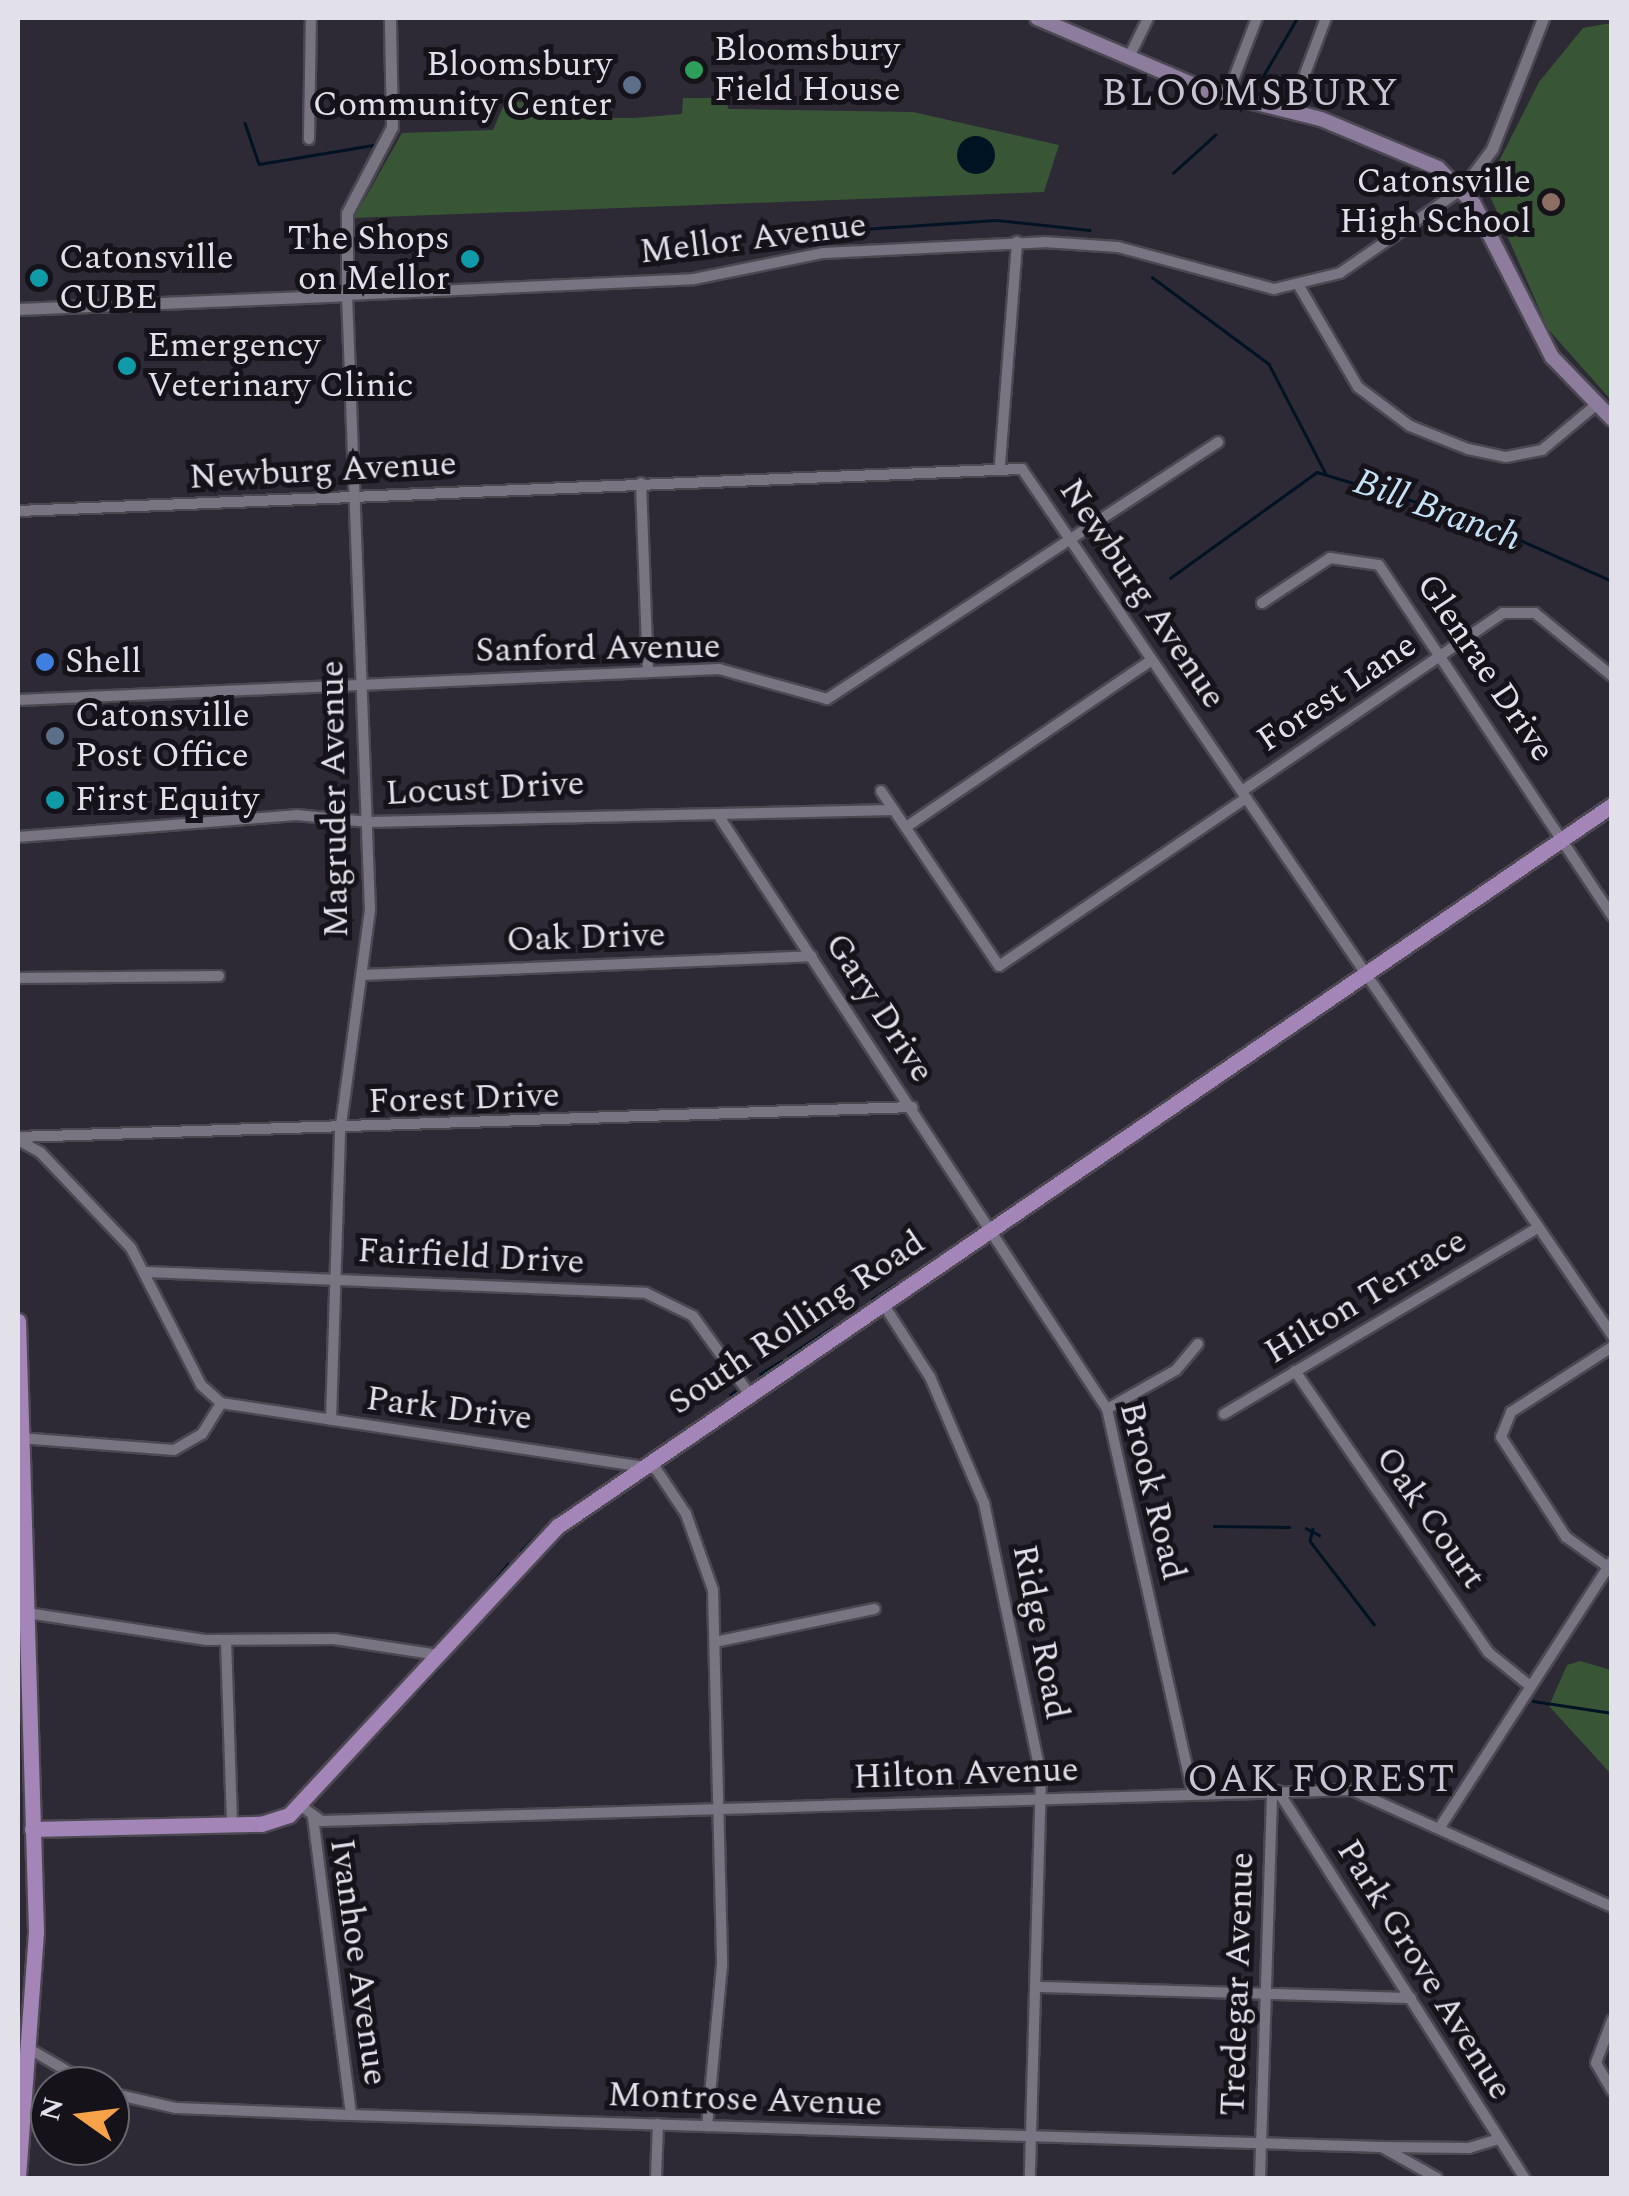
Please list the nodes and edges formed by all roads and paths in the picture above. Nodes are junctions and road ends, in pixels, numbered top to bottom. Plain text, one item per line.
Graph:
1 (310, 18) edge
2 (390, 18) edge
3 (1037, 18) edge
4 (1148, 18) edge
5 (1257, 18) edge
6 (1326, 18) edge
7 (1543, 18) edge
8 (1131, 53) junction
9 (1228, 96) junction
10 (1291, 111) junction
11 (308, 139) dead end
12 (1462, 189) junction
13 (1016, 242) junction
14 (1299, 286) junction
15 (347, 296) junction
16 (18, 309) edge
17 (1596, 404) junction
18 (1612, 419) edge
19 (1218, 442) dead end
20 (1000, 464) junction
21 (641, 483) junction
22 (354, 497) junction
23 (18, 510) edge
24 (1071, 539) junction
25 (1262, 602) dead end
26 (1442, 655) junction
27 (1152, 660) junction
28 (648, 672) junction
29 (1612, 676) edge
30 (361, 684) junction
31 (18, 700) edge
32 (881, 790) dead end
33 (1244, 794) junction
34 (1612, 805) edge
35 (894, 810) junction
36 (720, 818) junction
37 (369, 822) junction
38 (906, 827) junction
39 (1565, 836) junction
40 (18, 837) edge
41 (1612, 916) edge
42 (812, 956) junction
43 (1364, 974) junction
44 (362, 975) junction
45 (219, 976) dead end
46 (18, 978) edge
47 (912, 1108) junction
48 (340, 1132) junction
49 (18, 1138) edge
50 (992, 1228) junction
51 (1537, 1228) junction
52 (147, 1272) junction
53 (336, 1278) junction
54 (881, 1301) junction
55 (18, 1321) edge
56 (1612, 1335) edge
57 (1198, 1344) dead end
58 (1612, 1347) edge
59 (1295, 1371) junction
60 (748, 1392) junction
61 (220, 1403) junction
62 (1108, 1410) junction
63 (1224, 1414) dead end
64 (330, 1420) junction
65 (20, 1438) junction
66 (648, 1462) junction
67 (21, 1528) edge
68 (1610, 1565) edge
69 (876, 1609) dead end
70 (26, 1613) junction
71 (226, 1641) junction
72 (716, 1642) junction
73 (439, 1655) junction
74 (1530, 1686) junction
75 (1275, 1791) junction
76 (1193, 1794) junction
77 (1044, 1799) junction
78 (720, 1808) junction
79 (307, 1811) junction
80 (232, 1825) junction
81 (1440, 1827) junction
82 (32, 1829) junction
83 (1612, 1907) edge
84 (1039, 1987) junction
85 (1265, 1994) junction
86 (1411, 1998) junction
87 (1612, 2020) edge
88 (33, 2051) junction
89 (59, 2066) edge
90 (1612, 2091) edge
91 (130, 2098) edge
92 (351, 2115) junction
93 (658, 2124) junction
94 (707, 2126) junction
95 (1034, 2137) junction
96 (1499, 2139) junction
97 (1260, 2144) junction
98 (1381, 2147) junction
99 (18, 2178) edge
100 (656, 2178) edge
101 (1030, 2178) edge
102 (1260, 2178) edge
103 (1437, 2178) edge
104 (1525, 2178) edge

1 - 11 street
2 - 15 street
3 - 8 main road
4 - 8 street
5 - 9 street
6 - 10 street
7 - 12 street
8 - 9 main road
9 - 10 main road
10 - 12 main road
12 - 14 street, Mellor Avenue
12 - 17 main road
13 - 14 street, Mellor Avenue
13 - 15 street, Mellor Avenue
13 - 20 street
14 - 17 street
15 - 16 street, Mellor Avenue
15 - 22 street, Magruder Avenue
17 - 18 main road
19 - 24 street, Sanford Avenue
20 - 21 street, Newburg Avenue
20 - 24 street, Newburg Avenue
21 - 22 street, Newburg Avenue
21 - 28 street
22 - 23 street, Newburg Avenue
22 - 30 street, Magruder Avenue
24 - 27 street, Newburg Avenue
24 - 28 street, Sanford Avenue
25 - 26 street, Glenrae Drive
26 - 29 street, Forest Lane
26 - 33 street, Forest Lane
26 - 39 street, Glenrae Drive
27 - 33 street, Newburg Avenue
27 - 38 street
28 - 30 street, Sanford Avenue
30 - 31 street, Sanford Avenue
30 - 37 street, Magruder Avenue
32 - 35 street
33 - 38 street, Forest Lane
33 - 43 street, Newburg Avenue
34 - 39 main road, South Rolling Road
35 - 36 street, Locust Drive
35 - 38 street
36 - 37 street, Locust Drive
36 - 42 street, Gary Drive
37 - 40 street, Locust Drive
37 - 44 street, Magruder Avenue
39 - 41 street, Glenrae Drive
39 - 43 main road, South Rolling Road
42 - 44 street, Oak Drive
42 - 47 street, Gary Drive
43 - 50 main road, South Rolling Road
43 - 51 street, Newburg Avenue
44 - 48 street, Magruder Avenue
45 - 46 street
47 - 48 street, Forest Drive
47 - 50 street, Gary Drive
48 - 49 street, Forest Drive
48 - 53 street, Magruder Avenue
49 - 52 street
50 - 54 main road, South Rolling Road
50 - 62 street, Brook Road
51 - 56 street, Newburg Avenue
51 - 59 street, Hilton Terrace
52 - 53 street, Fairfield Drive
52 - 61 street
53 - 60 street, Fairfield Drive
53 - 64 street, Magruder Avenue
54 - 60 main road, South Rolling Road
54 - 77 street, Ridge Road
55 - 65 main road
57 - 62 street
58 - 68 street
59 - 63 street, Hilton Terrace
59 - 74 street, Oak Court
60 - 66 main road, South Rolling Road
61 - 64 street, Park Drive
61 - 65 street
62 - 76 street, Brook Road
64 - 66 street, Park Drive
65 - 67 main road
66 - 72 street
66 - 73 main road, South Rolling Road
67 - 70 main road
68 - 74 street
69 - 72 street
70 - 71 street
70 - 82 main road
71 - 73 street
71 - 80 street
72 - 78 street
73 - 79 main road, South Rolling Road
74 - 81 street
75 - 76 street, Hilton Avenue
75 - 81 street, Hilton Avenue
75 - 85 street, Tredegar Avenue
75 - 86 street, Park Grove Avenue
76 - 77 street, Hilton Avenue
77 - 78 street, Hilton Avenue
77 - 84 street, Ridge Road
78 - 79 street, Hilton Avenue
78 - 94 street
79 - 80 main road, South Rolling Road
79 - 92 street, Ivanhoe Avenue
80 - 82 main road, South Rolling Road
81 - 83 street, Hilton Avenue
82 - 88 main road
84 - 85 street
84 - 95 street, Ridge Road
85 - 86 street
85 - 97 street, Tredegar Avenue
86 - 96 street, Park Grove Avenue
87 - 90 street
88 - 89 street
88 - 99 main road
91 - 92 street, Montrose Avenue
92 - 93 street, Montrose Avenue
93 - 94 street, Montrose Avenue
93 - 100 street
94 - 95 street, Montrose Avenue
95 - 97 street, Montrose Avenue
95 - 101 street, Ridge Road
96 - 98 street, Montrose Avenue
96 - 104 street, Park Grove Avenue
97 - 98 street, Montrose Avenue
97 - 102 street, Tredegar Avenue
98 - 103 street, Montrose Avenue

